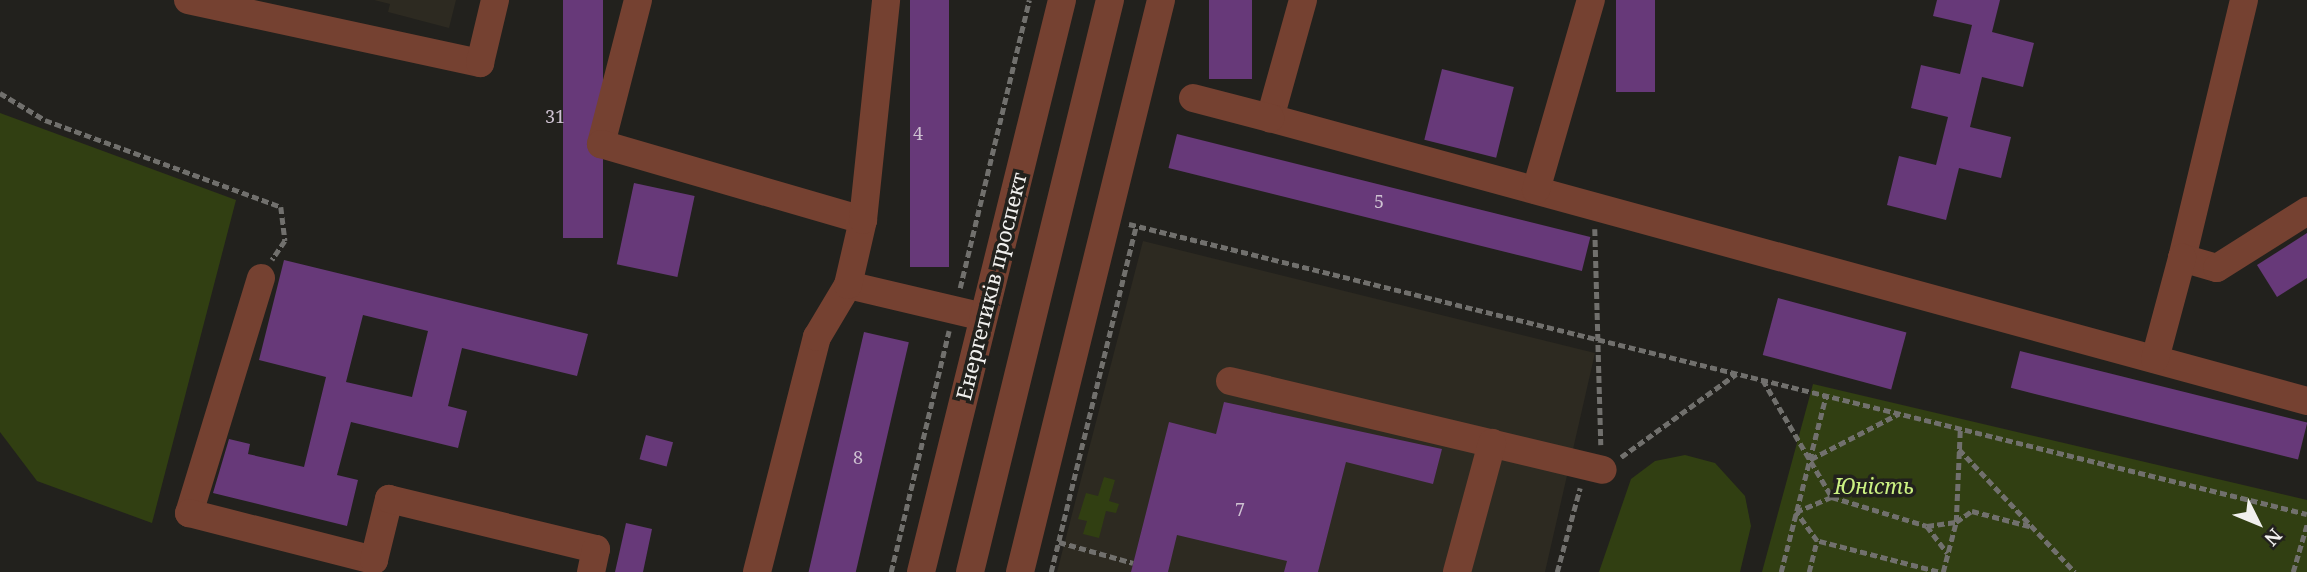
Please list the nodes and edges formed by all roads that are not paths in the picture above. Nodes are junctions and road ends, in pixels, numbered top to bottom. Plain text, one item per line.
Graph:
1 (188, 0) edge
2 (495, 0) edge
3 (638, 0) edge
4 (886, 0) edge
5 (1062, 0) edge
6 (1110, 0) edge
7 (1161, 0) edge
8 (1304, 0) edge
9 (1591, 0) edge
10 (2244, 0) edge
11 (1193, 98) dead end
12 (1270, 118) junction
13 (1536, 190) junction
14 (2307, 211) edge
15 (863, 220) junction
16 (2182, 258) junction
17 (261, 278) road end
18 (848, 285) junction
19 (983, 317) junction
20 (2155, 359) junction
21 (1230, 381) dead end
22 (2307, 401) edge
23 (1492, 443) junction
24 (1594, 468) road end
25 (327, 561) edge
26 (591, 572) edge
27 (757, 572) edge
28 (921, 572) edge
29 (970, 572) edge
30 (1020, 572) edge
31 (1457, 572) edge

1 - 2 street
3 - 15 street
4 - 15 street
5 - 19 street, Енергетиків проспект
6 - 29 street
7 - 30 street
8 - 12 street
9 - 13 street
10 - 16 street
11 - 12 street
12 - 13 street
13 - 20 street
14 - 16 street
15 - 18 street
16 - 20 street
17 - 25 street
18 - 19 street
18 - 27 street
19 - 28 street, Енергетиків проспект
20 - 22 street
21 - 23 street
23 - 24 street
23 - 31 street
25 - 26 street

